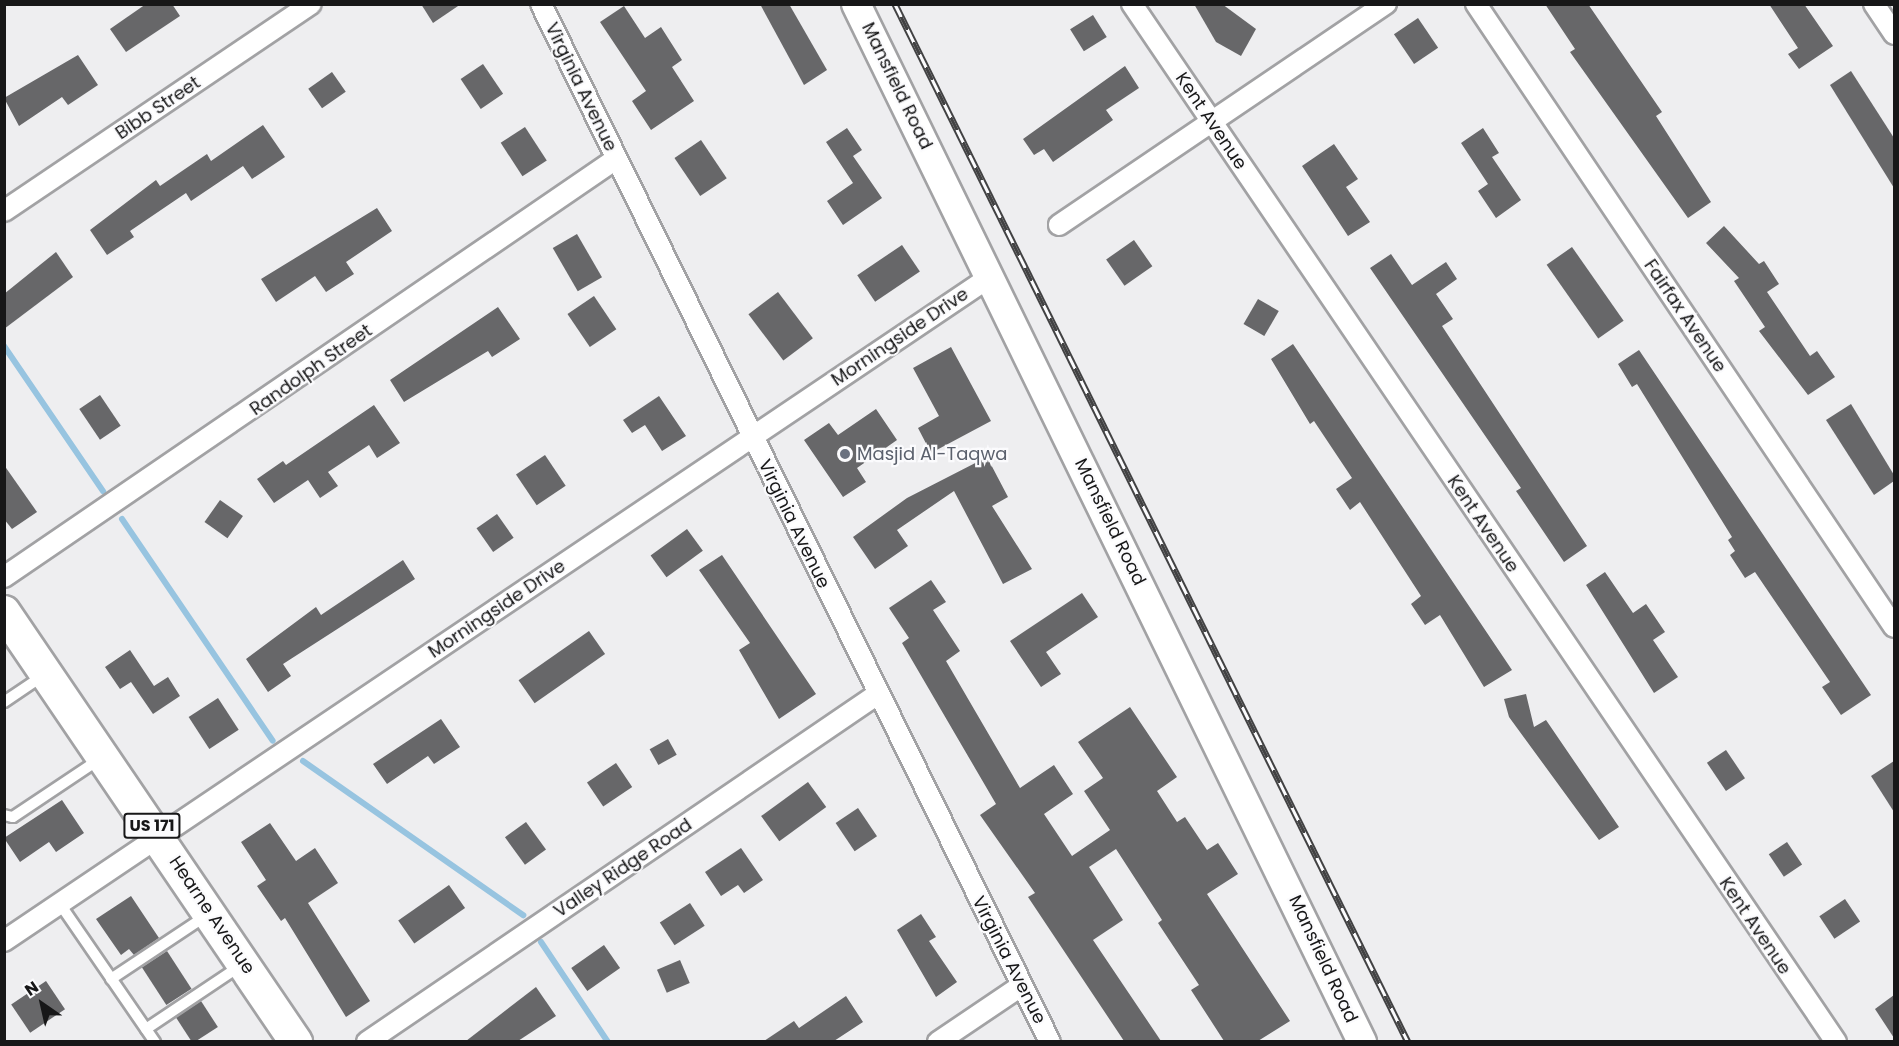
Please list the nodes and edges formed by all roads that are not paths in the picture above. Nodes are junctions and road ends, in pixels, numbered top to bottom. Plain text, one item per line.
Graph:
1 (311, 4) edge
2 (541, 4) edge
3 (856, 4) edge
4 (1132, 4) edge
5 (1386, 4) edge
6 (1476, 4) edge
7 (1874, 4) edge
8 (1894, 34) edge
9 (1211, 123) junction
10 (616, 159) junction
11 (4, 211) edge
12 (1059, 225) dead end
13 (990, 277) junction
14 (751, 437) junction
15 (4, 577) edge
16 (4, 612) edge
17 (1894, 627) edge
18 (46, 673) junction
19 (878, 694) junction
20 (4, 702) edge
21 (104, 756) junction
22 (4, 815) edge
23 (159, 837) junction
24 (60, 904) junction
25 (210, 913) junction
26 (4, 941) edge
27 (244, 963) junction
28 (111, 979) junction
29 (1021, 986) junction
30 (146, 1029) junction
31 (1354, 1038) edge
32 (154, 1041) edge
33 (296, 1041) edge
34 (367, 1041) edge
35 (938, 1041) edge
36 (1050, 1041) edge
37 (1836, 1041) edge

1 - 11 street, Bibb Street
2 - 10 street, Virginia Avenue
3 - 13 main road, Mansfield Road
4 - 9 street, Kent Avenue
5 - 9 street
6 - 17 street, Fairfax Avenue
7 - 8 street
9 - 12 street
9 - 37 street, Kent Avenue
10 - 14 street, Virginia Avenue
10 - 15 street, Randolph Street
13 - 14 street, Morningside Drive
13 - 31 main road, Mansfield Road
14 - 19 street, Virginia Avenue
14 - 23 street, Morningside Drive
16 - 18 main road, Hearne Avenue / US 171
18 - 20 lane
18 - 21 main road, Hearne Avenue / US 171
19 - 29 street, Virginia Avenue
19 - 34 street, Valley Ridge Road
21 - 22 lane
21 - 23 main road, Hearne Avenue / US 171
23 - 24 street, Morningside Drive
23 - 25 main road, Hearne Avenue / US 171
24 - 26 street, Morningside Drive
24 - 28 lane
25 - 27 main road, Hearne Avenue / US 171
25 - 28 lane
27 - 30 lane
27 - 33 main road, Hearne Avenue / US 171
28 - 30 lane
29 - 35 street
29 - 36 street, Virginia Avenue
30 - 32 lane

